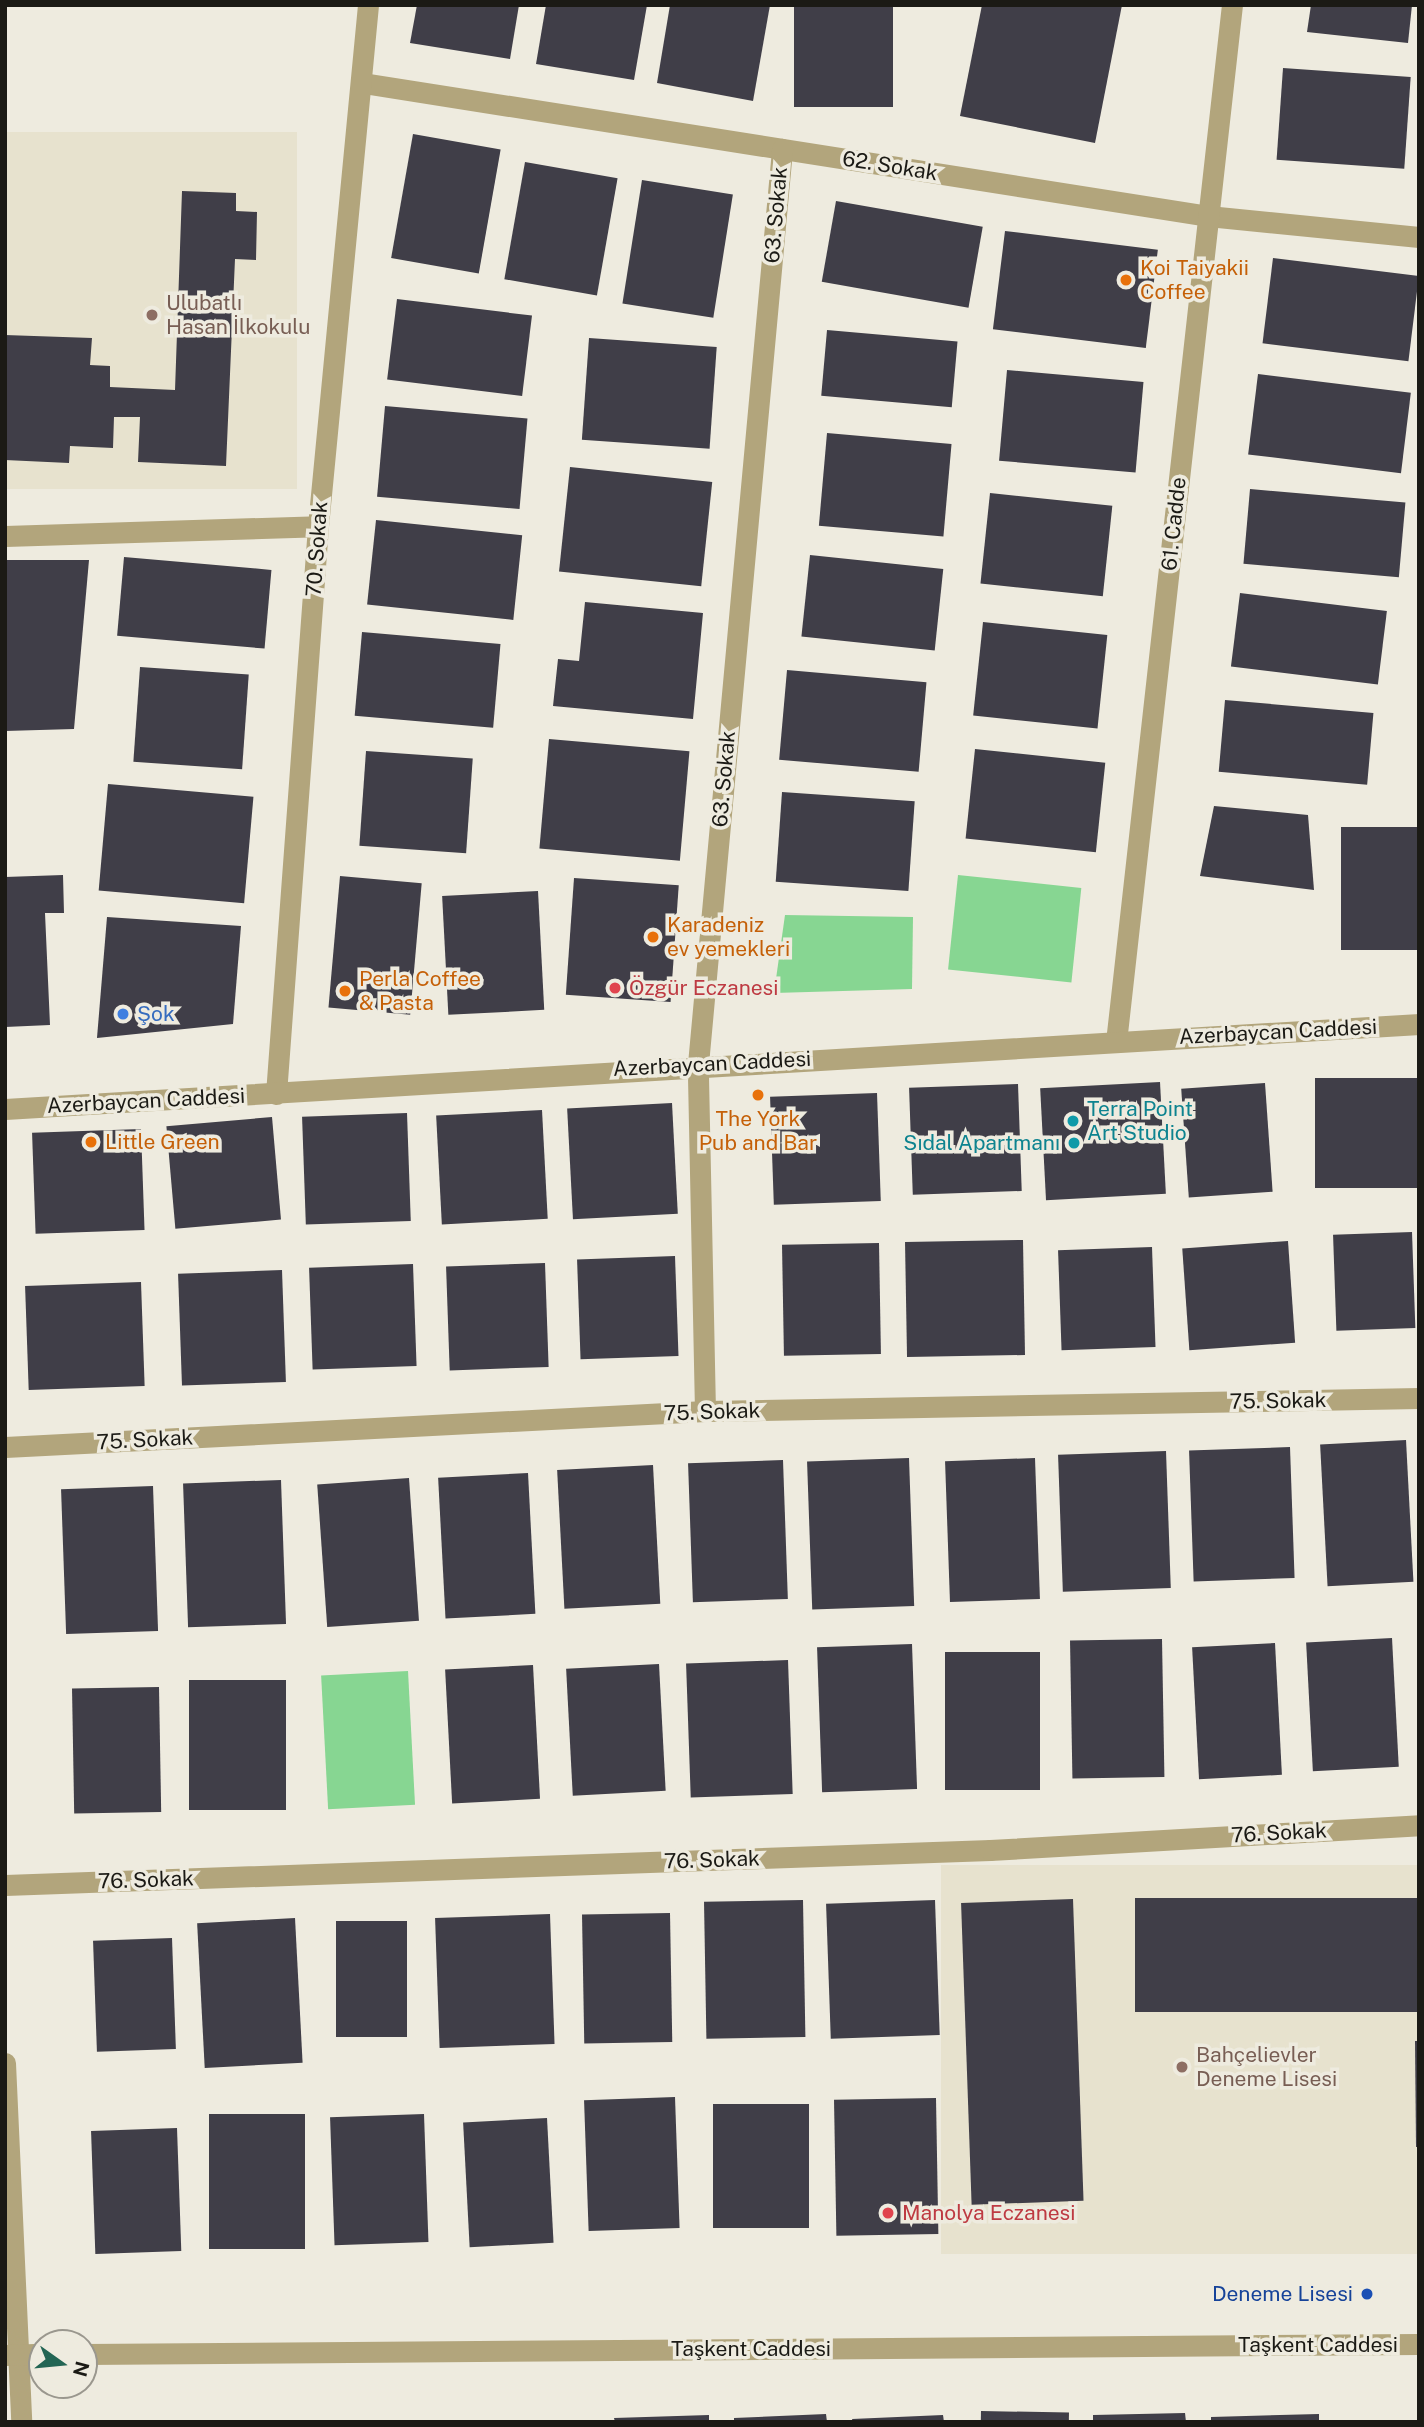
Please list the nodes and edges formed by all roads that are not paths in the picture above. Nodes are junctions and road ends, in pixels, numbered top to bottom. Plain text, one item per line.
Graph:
1 (368, 5) edge
2 (1232, 5) edge
3 (363, 83) junction
4 (782, 149) junction
5 (1208, 216) junction
6 (1419, 237) edge
7 (318, 526) junction
8 (5, 536) edge
9 (1419, 1024) edge
10 (1116, 1042) junction
11 (698, 1064) junction
12 (276, 1094) junction
13 (5, 1109) edge
14 (1419, 1398) edge
15 (705, 1411) junction
16 (5, 1447) edge
17 (1419, 1825) edge
18 (5, 1885) edge
19 (5, 2063) edge
20 (1419, 2344) edge
21 (12, 2354) edge
22 (98, 2354) edge
23 (21, 2422) edge

1 - 3 street, 70. Sokak
2 - 5 street, 61. Cadde
3 - 4 street, 62. Sokak
3 - 7 street, 70. Sokak
4 - 5 street, 62. Sokak
4 - 11 street, 63. Sokak
5 - 6 street, 62. Sokak
5 - 10 street, 61. Cadde
7 - 8 street
7 - 12 street, 70. Sokak
9 - 10 street, Azerbaycan Caddesi
10 - 11 street, Azerbaycan Caddesi
11 - 12 street, Azerbaycan Caddesi
11 - 15 street, 63. Sokak
12 - 13 street, Azerbaycan Caddesi
14 - 15 street, 75. Sokak
15 - 16 street, 75. Sokak
17 - 18 street, 76. Sokak
19 - 21 street
20 - 22 street, Taşkent Caddesi
21 - 23 street

